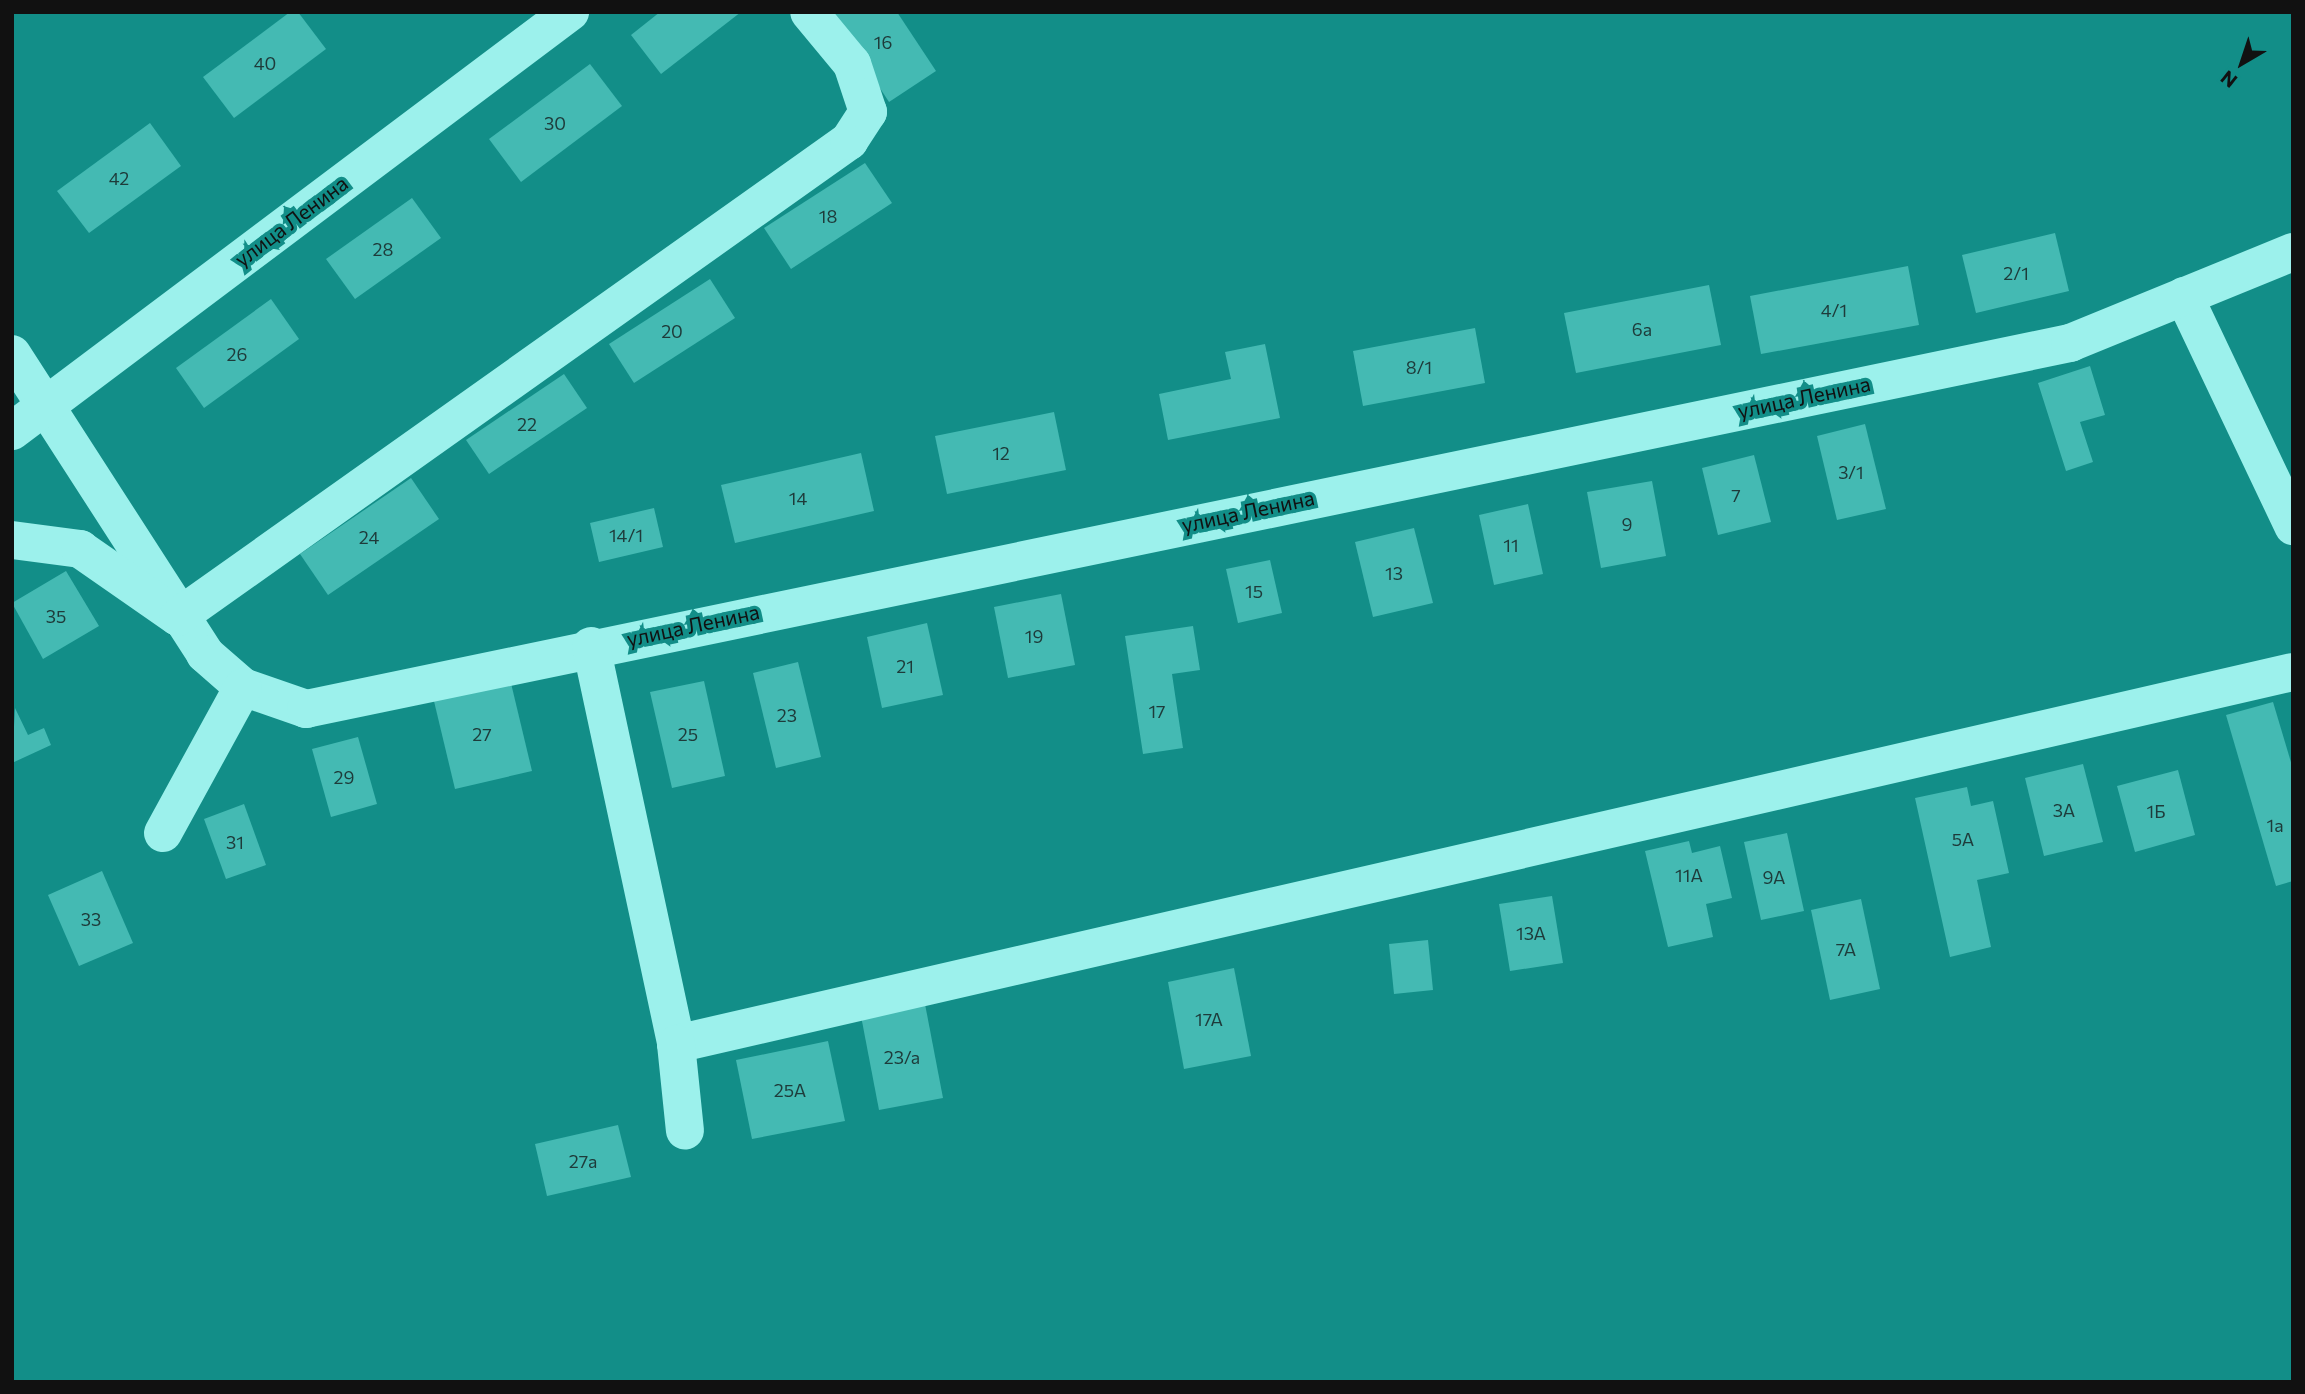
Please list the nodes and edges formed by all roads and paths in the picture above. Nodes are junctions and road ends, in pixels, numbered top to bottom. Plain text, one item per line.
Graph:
1 (570, 12) edge
2 (808, 12) edge
3 (2293, 252) edge
4 (2185, 296) junction
5 (12, 354) edge
6 (47, 404) junction
7 (12, 431) edge
8 (2293, 526) edge
9 (12, 540) edge
10 (178, 617) junction
11 (591, 646) junction
12 (2293, 672) edge
13 (243, 687) junction
14 (163, 833) dead end
15 (676, 1044) junction
16 (685, 1131) dead end

1 - 6 street, улица Ленина
2 - 10 street
3 - 4 street, улица Ленина
4 - 8 street
4 - 11 street, улица Ленина
5 - 6 street
6 - 7 street, улица Ленина
6 - 10 street
9 - 10 street
10 - 13 street
11 - 13 street, улица Ленина
11 - 15 street
12 - 15 street
13 - 14 street
15 - 16 street

